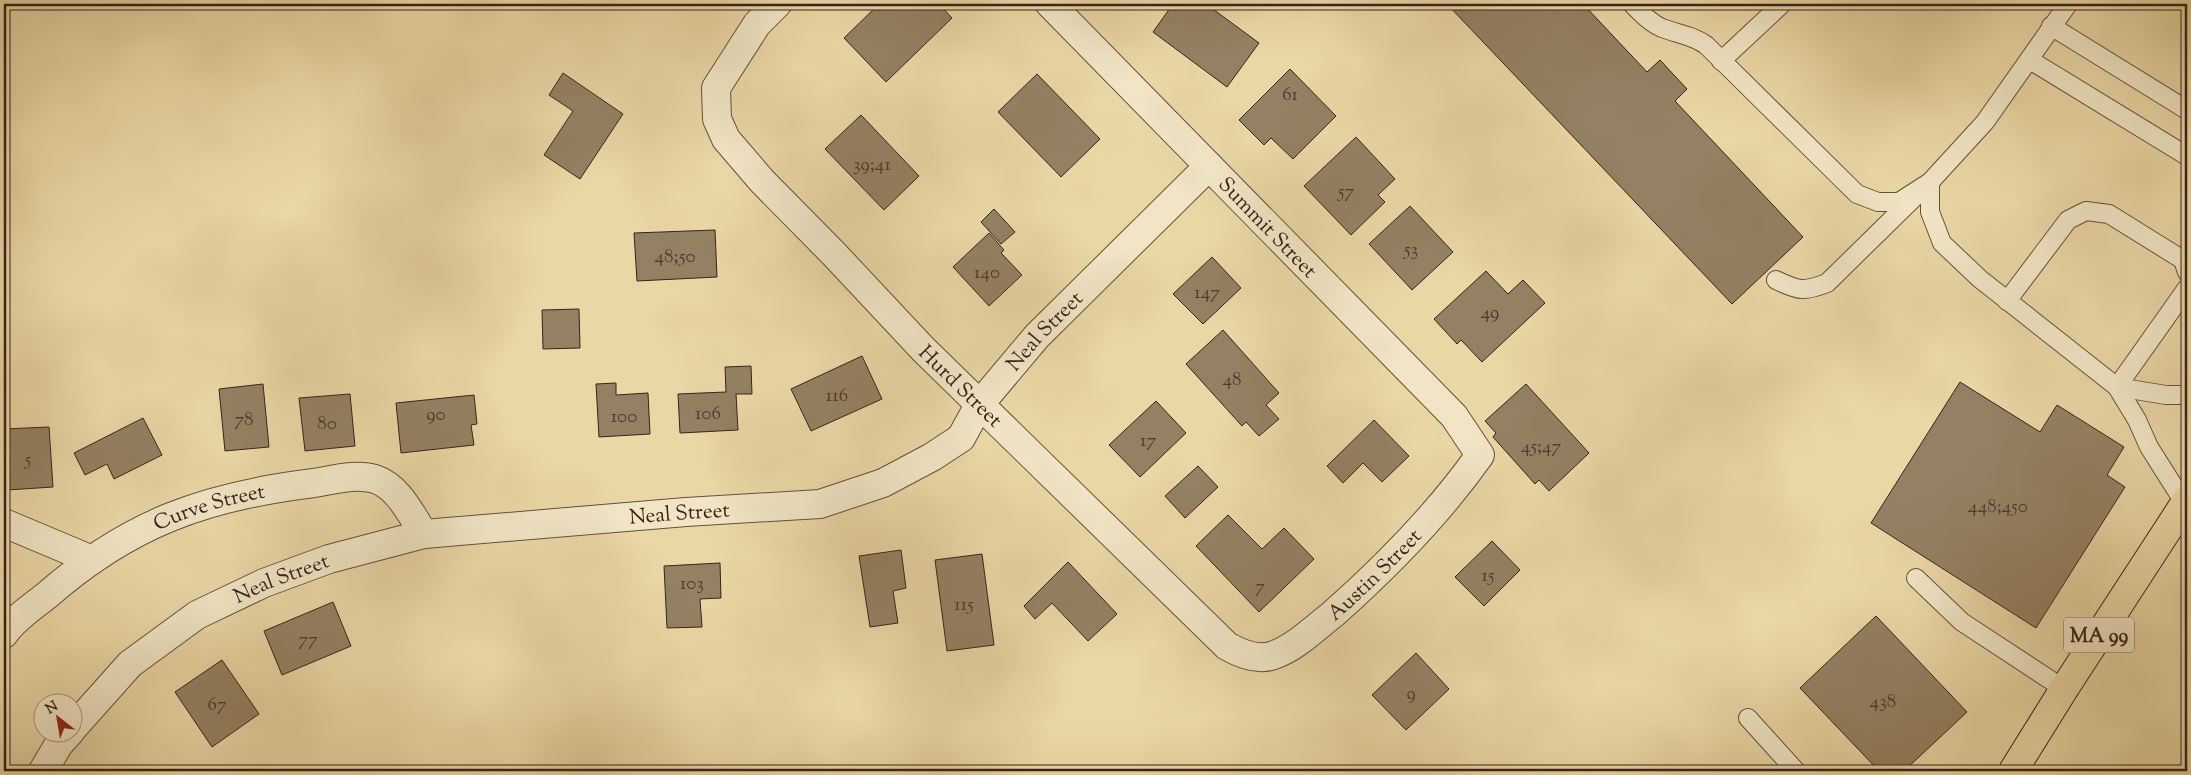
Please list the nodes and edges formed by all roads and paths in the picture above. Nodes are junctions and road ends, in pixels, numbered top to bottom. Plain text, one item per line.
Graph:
1 (777, 4) edge
2 (1050, 4) edge
3 (1632, 4) edge
4 (1782, 4) edge
5 (2068, 4) edge
6 (2051, 26) junction
7 (1721, 60) junction
8 (2030, 60) junction
9 (2187, 110) edge
10 (2187, 156) edge
11 (1210, 166) junction
12 (1930, 182) junction
13 (2187, 272) edge
14 (1776, 280) dead end
15 (2187, 288) edge
16 (2007, 301) junction
17 (2117, 387) junction
18 (2187, 395) edge
19 (980, 406) junction
20 (1480, 455) joint
21 (2186, 502) edge
22 (4, 523) edge
23 (424, 534) junction
24 (92, 560) junction
25 (1916, 578) dead end
26 (4, 634) edge
27 (1244, 656) joint
28 (2064, 689) junction
29 (1748, 718) dead end
30 (82, 719) edge
31 (62, 742) edge
32 (43, 771) edge
33 (1796, 771) edge
34 (2014, 771) edge

1 - 19 street, Hurd Street
2 - 11 street, Summit Street
3 - 7 lane
4 - 7 lane
5 - 6 lane
6 - 8 lane
6 - 9 lane
7 - 12 lane
8 - 10 lane
8 - 12 lane
11 - 19 street, Neal Street
11 - 20 street, Summit Street
12 - 14 lane
12 - 16 lane
13 - 16 lane
15 - 17 lane
16 - 17 lane
17 - 18 lane
17 - 21 lane
19 - 23 street, Neal Street
19 - 27 street, Hurd Street
20 - 27 street, Austin Street
21 - 28 main road, MA 99
22 - 24 street
23 - 24 street, Curve Street
23 - 30 street, Neal Street
24 - 26 street, Curve Street
25 - 28 lane
28 - 34 main road, MA 99
29 - 33 lane
31 - 32 street

